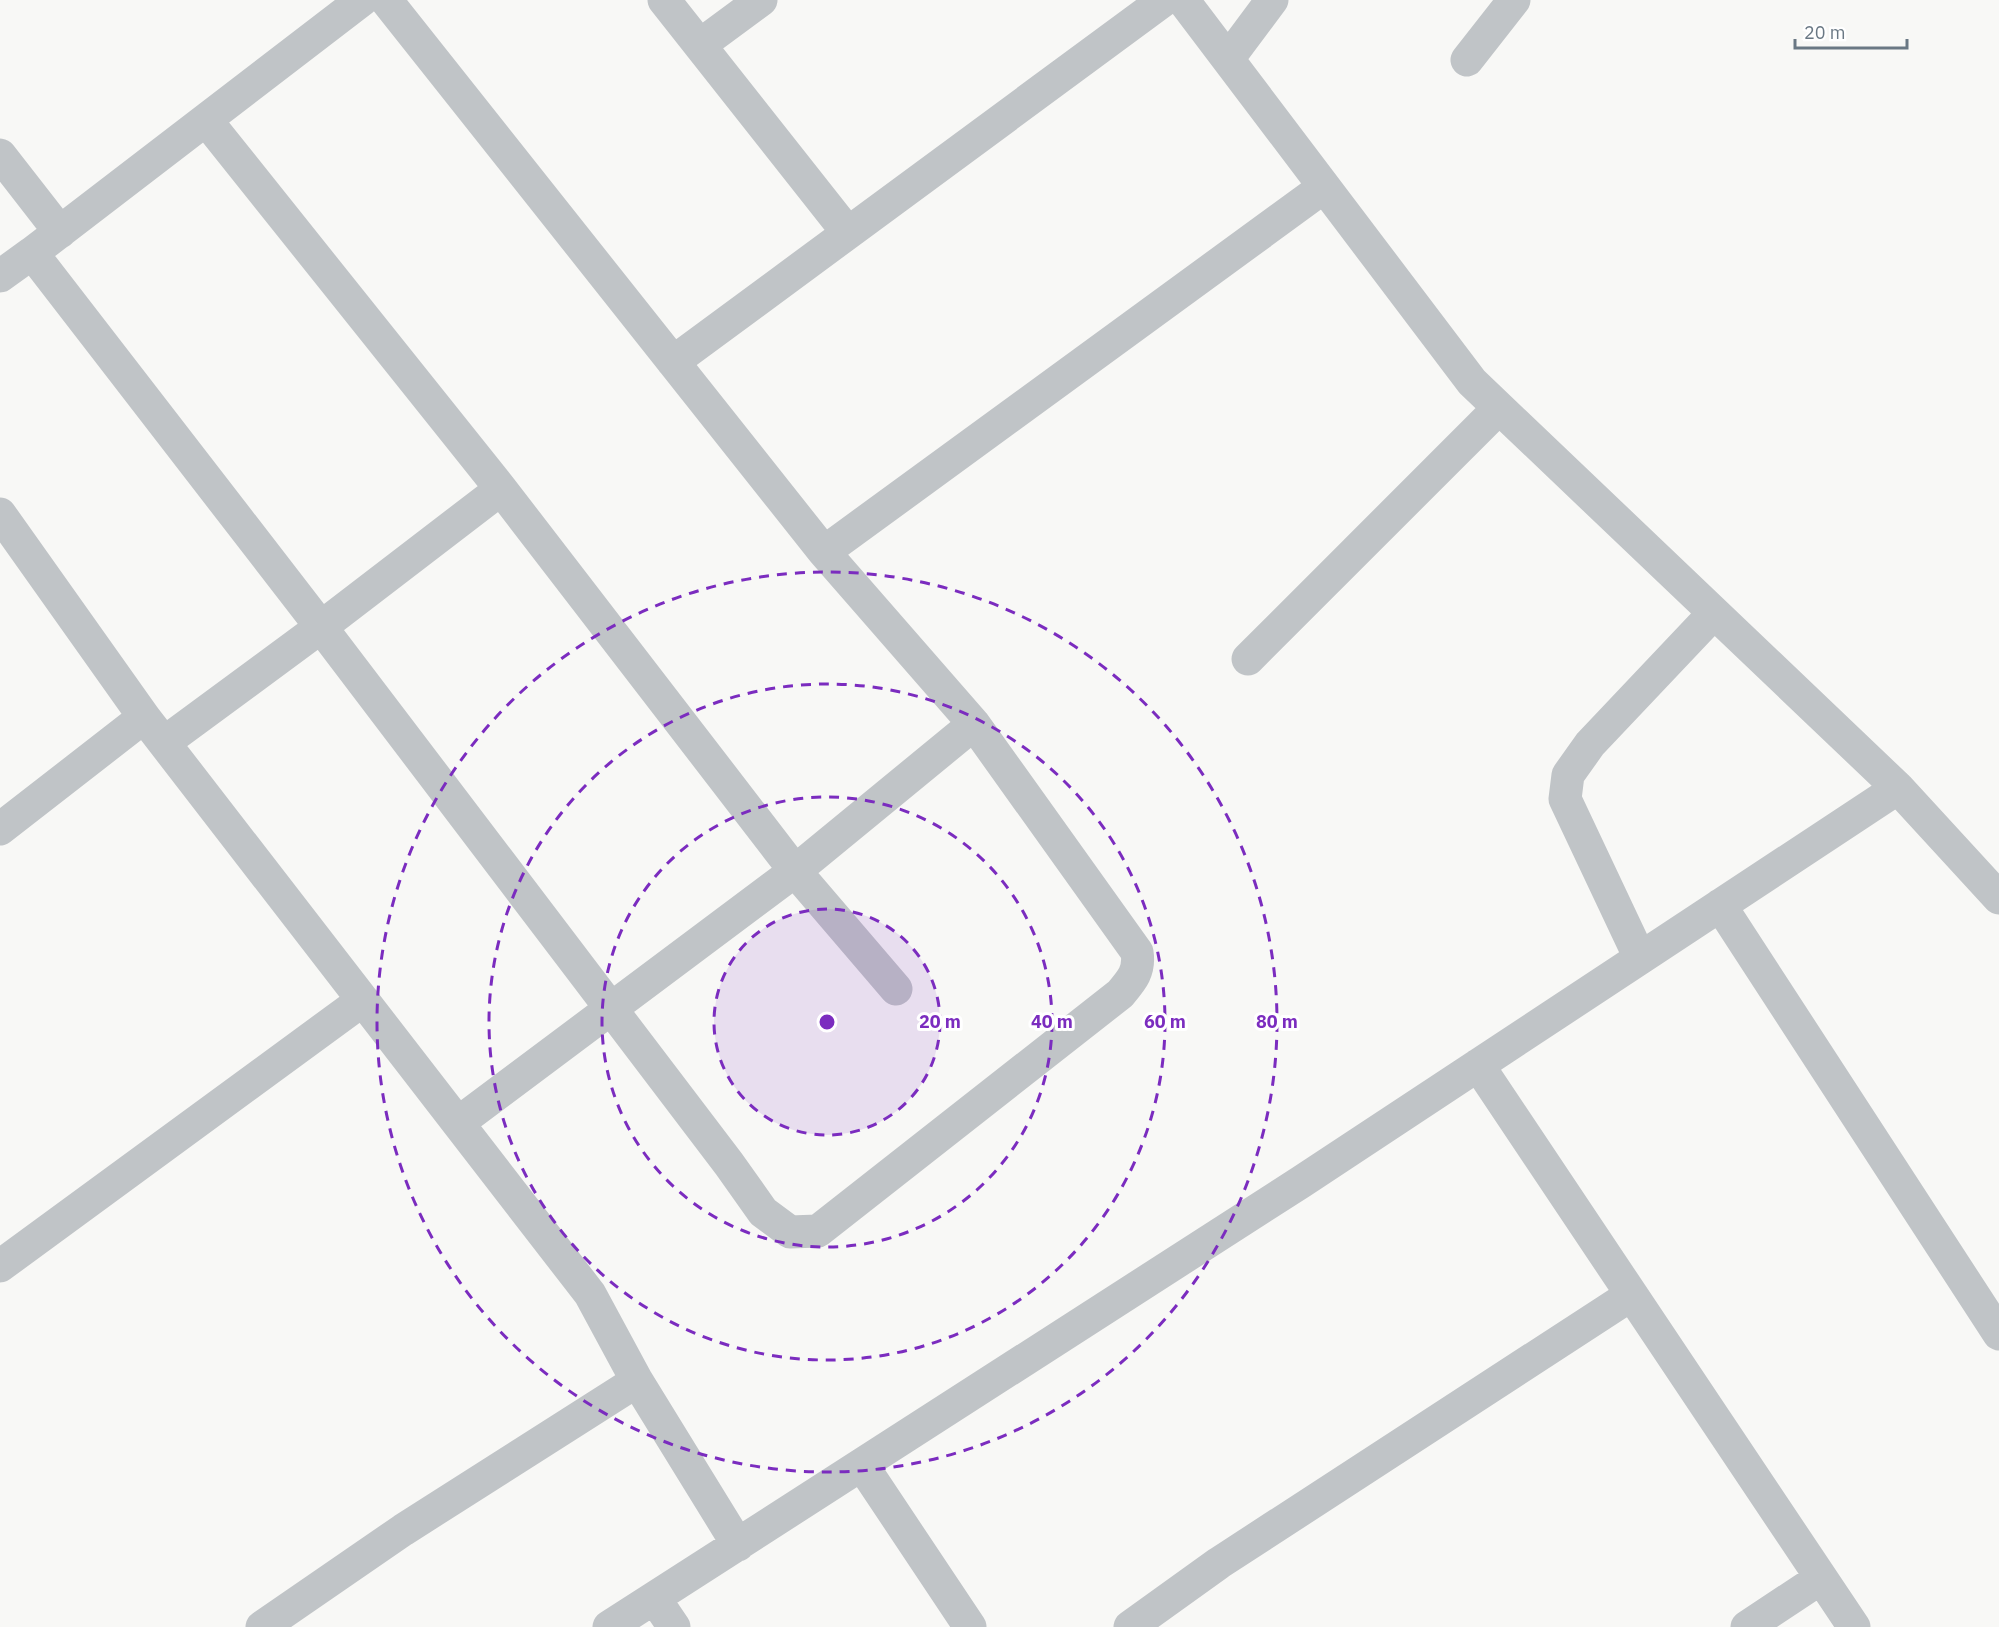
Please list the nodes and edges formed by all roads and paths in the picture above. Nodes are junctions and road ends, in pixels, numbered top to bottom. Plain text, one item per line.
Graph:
1 (362, 0) edge
2 (386, 0) edge
3 (664, 0) edge
4 (761, 0) edge
5 (1164, 0) edge
6 (1183, 0) edge
7 (1272, 0) edge
8 (1514, 0) edge
9 (700, 45) junction
10 (1228, 59) junction
11 (1467, 60) dead end
12 (206, 120) junction
13 (0, 155) edge
14 (1324, 187) junction
15 (60, 232) junction
16 (848, 232) junction
17 (32, 253) junction
18 (0, 276) edge
19 (673, 362) junction
20 (1499, 408) junction
21 (501, 489) junction
22 (0, 514) edge
23 (824, 552) junction
24 (1714, 613) junction
25 (321, 627) junction
26 (1248, 659) dead end
27 (144, 717) junction
28 (975, 724) junction
29 (165, 742) junction
30 (1898, 788) junction
31 (0, 829) edge
32 (795, 871) junction
33 (1999, 898) edge
34 (1720, 905) junction
35 (1641, 958) junction
36 (896, 989) dead end
37 (363, 1000) junction
38 (612, 1009) junction
39 (1478, 1065) junction
40 (458, 1123) junction
41 (0, 1266) edge
42 (1631, 1295) junction
43 (1999, 1334) edge
44 (637, 1380) junction
45 (862, 1466) junction
46 (738, 1545) junction
47 (1821, 1578) junction
48 (655, 1599) junction
49 (262, 1627) edge
50 (609, 1627) edge
51 (674, 1627) edge
52 (970, 1627) edge
53 (1130, 1627) edge
54 (1747, 1627) edge
55 (1854, 1627) edge

1 - 12 street
2 - 19 street
3 - 9 street
4 - 9 street
5 - 16 street
6 - 10 street
7 - 10 street
8 - 11 street
9 - 16 street
10 - 14 street
12 - 15 street
12 - 21 street
13 - 15 street
14 - 20 street
14 - 23 street
15 - 17 street
16 - 19 street
17 - 18 street
17 - 25 street
19 - 23 street
20 - 24 street
20 - 26 street
21 - 25 street
21 - 32 street
22 - 27 street
23 - 28 street
24 - 30 street
24 - 35 street
25 - 29 street
25 - 38 street
27 - 29 street
27 - 31 street
28 - 32 street
28 - 38 street
29 - 37 street
30 - 33 street
30 - 34 street
32 - 36 street
32 - 38 street
34 - 35 street
34 - 43 street
35 - 39 street
37 - 40 street
37 - 41 street
38 - 40 street
39 - 42 street
39 - 45 street
40 - 44 street
42 - 47 street
42 - 53 street
44 - 46 street
44 - 49 street
45 - 46 street
45 - 52 street
46 - 48 street
47 - 54 street
47 - 55 street
48 - 50 street
48 - 51 street

